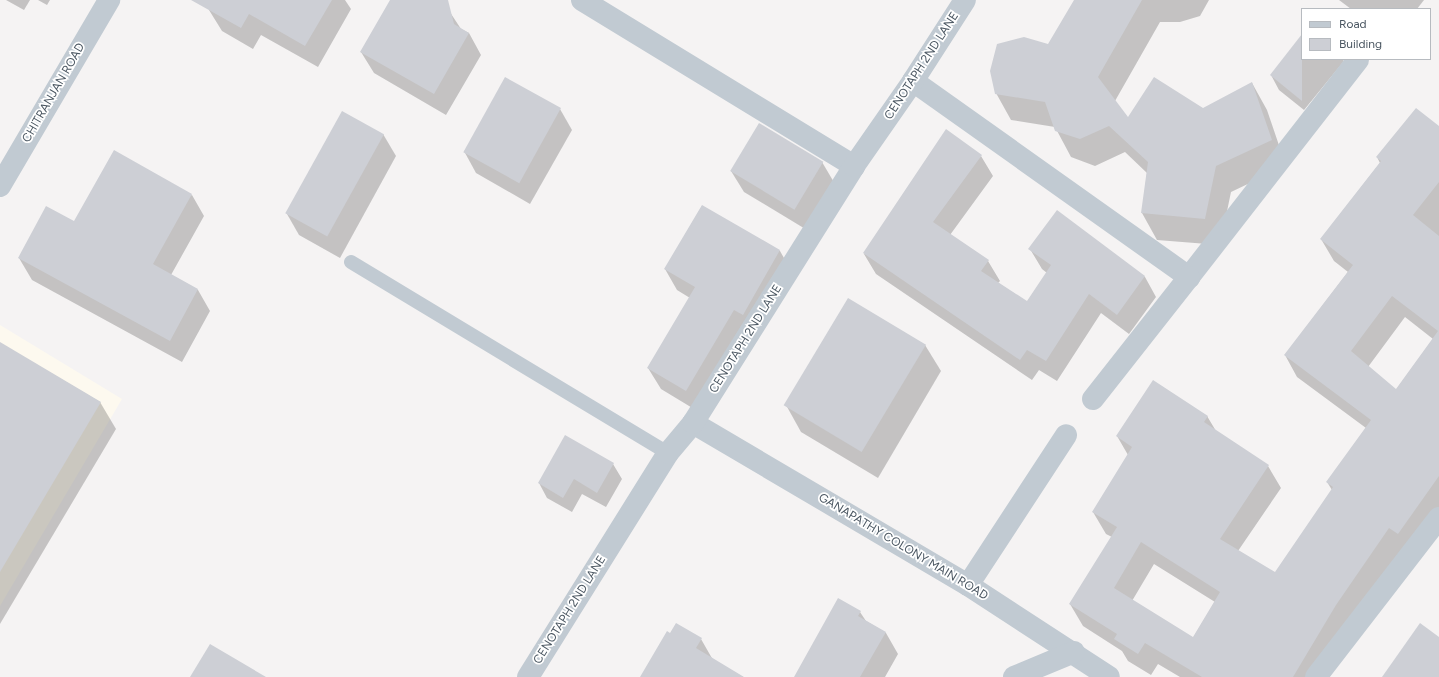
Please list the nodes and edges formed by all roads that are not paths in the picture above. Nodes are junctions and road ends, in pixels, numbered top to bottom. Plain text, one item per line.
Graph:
1 (109, 0) edge
2 (582, 0) edge
3 (965, 0) edge
4 (1358, 60) dead end
5 (913, 81) junction
6 (854, 166) junction
7 (0, 186) edge
8 (351, 262) dead end
9 (1189, 277) junction
10 (1093, 399) dead end
11 (693, 423) junction
12 (1066, 435) dead end
13 (668, 453) junction
14 (1439, 518) edge
15 (968, 585) junction
16 (1074, 652) junction
17 (528, 677) edge
18 (1014, 677) edge
19 (1109, 677) edge
20 (1316, 677) edge

1 - 7 street, CHITRANJAN ROAD
2 - 6 street
3 - 5 street, CENOTAPH 2ND LANE
4 - 9 street
5 - 6 street, CENOTAPH 2ND LANE
5 - 9 street
6 - 11 street, CENOTAPH 2ND LANE
8 - 13 lane
9 - 10 street
11 - 13 street, CENOTAPH 2ND LANE
11 - 15 street, GANAPATHY COLONY MAIN ROAD
12 - 15 street
13 - 17 street, CENOTAPH 2ND LANE
14 - 20 street
15 - 16 street, GANAPATHY COLONY MAIN ROAD
16 - 18 street
16 - 19 street, GANAPATHY COLONY MAIN ROAD

